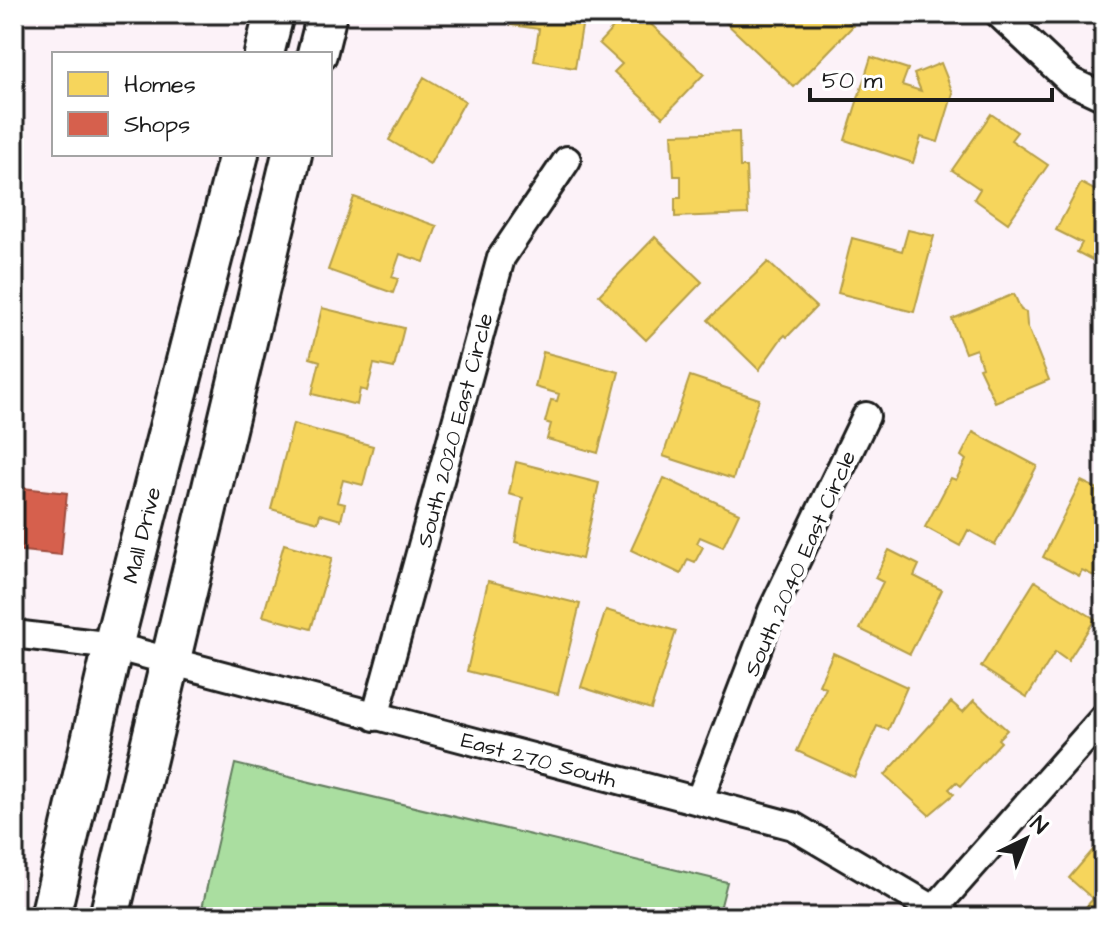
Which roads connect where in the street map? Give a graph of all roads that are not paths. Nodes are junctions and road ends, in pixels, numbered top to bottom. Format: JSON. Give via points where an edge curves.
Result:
{"nodes":[{"id":1,"x":274,"y":14,"type":"edge"},
{"id":2,"x":327,"y":14,"type":"edge"},
{"id":3,"x":999,"y":14,"type":"edge"},
{"id":4,"x":264,"y":52,"type":"edge"},
{"id":5,"x":318,"y":52,"type":"edge"},
{"id":6,"x":1104,"y":97,"type":"edge"},
{"id":7,"x":238,"y":156,"type":"edge"},
{"id":8,"x":292,"y":156,"type":"edge"},
{"id":9,"x":567,"y":160,"type":"dead end"},
{"id":10,"x":866,"y":416,"type":"dead end"},
{"id":11,"x":14,"y":634,"type":"edge"},
{"id":12,"x":113,"y":646,"type":"junction"},
{"id":13,"x":172,"y":661,"type":"junction"},
{"id":14,"x":375,"y":717,"type":"junction"},
{"id":15,"x":1104,"y":717,"type":"edge"},
{"id":16,"x":699,"y":801,"type":"junction"},
{"id":17,"x":938,"y":914,"type":"edge"},
{"id":18,"x":50,"y":917,"type":"edge"},
{"id":19,"x":109,"y":917,"type":"edge"}],
"edges":[{"from":1,"to":4,"type":"main road"},
{"from":2,"to":5,"type":"main road"},
{"from":3,"to":6,"type":"street","via":[[1070,81]]},
{"from":7,"to":12,"type":"main road","name":"Mall Drive"},
{"from":8,"to":13,"type":"main road"},
{"from":9,"to":14,"type":"street","name":"South 2020 East Circle","via":[[501,258]]},
{"from":10,"to":16,"type":"street","name":"South 2040 East Circle","via":[[772,611]]},
{"from":11,"to":12,"type":"street","name":"East 270 South"},
{"from":12,"to":13,"type":"street","name":"East 270 South"},
{"from":12,"to":18,"type":"main road","name":"Mall Drive"},
{"from":13,"to":14,"type":"street","name":"East 270 South"},
{"from":13,"to":19,"type":"main road"},
{"from":14,"to":16,"type":"street","name":"East 270 South"},
{"from":15,"to":17,"type":"street"},
{"from":16,"to":17,"type":"street","name":"East 270 South","via":[[793,826]]}]}
